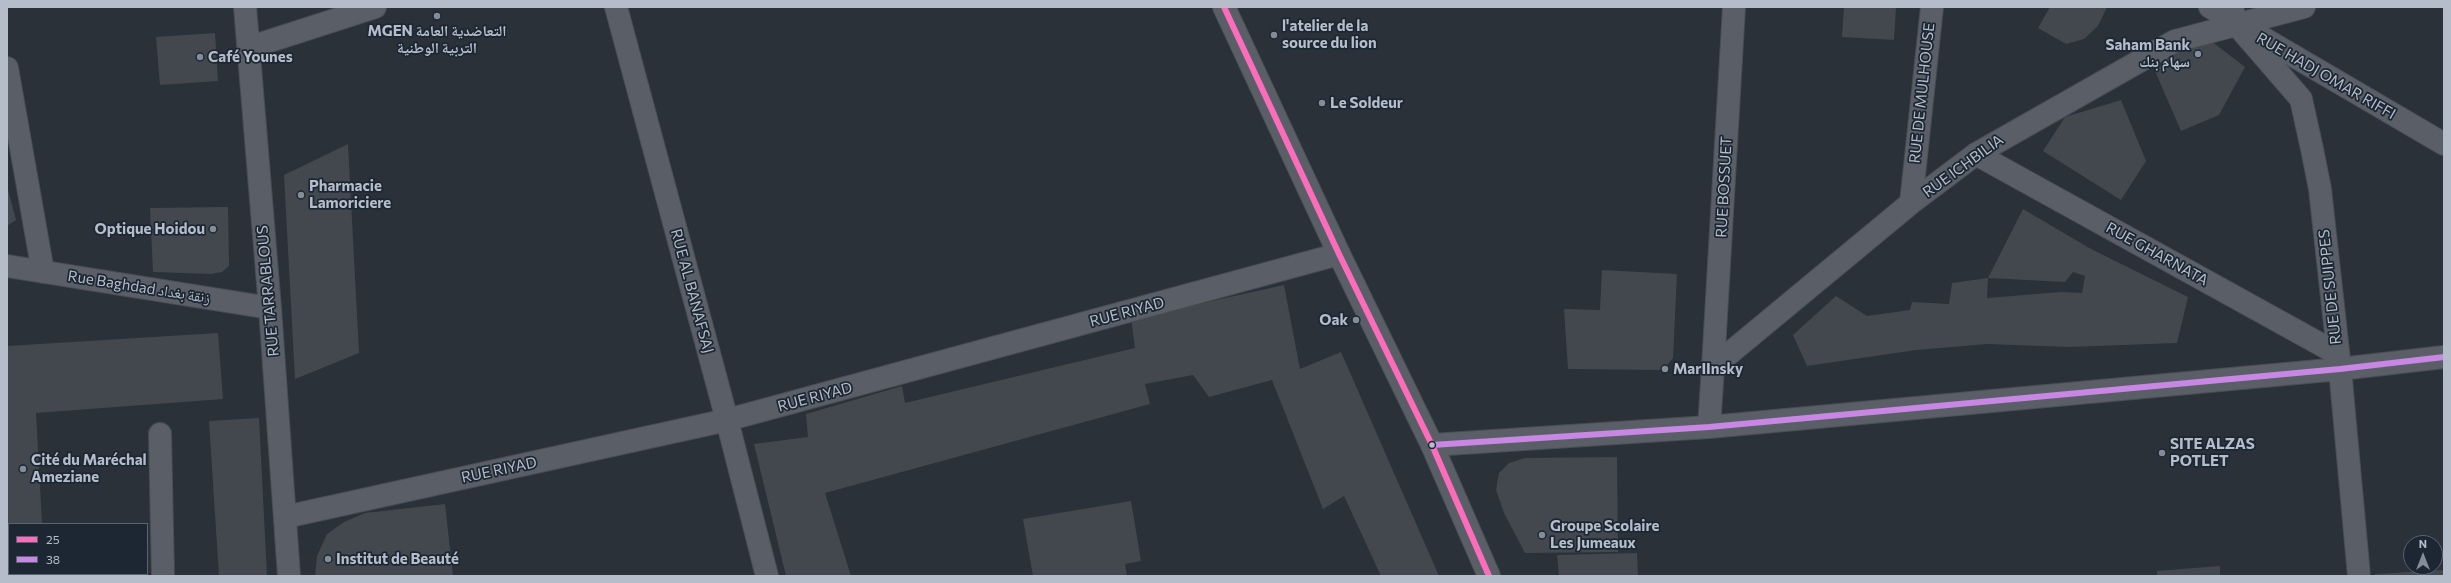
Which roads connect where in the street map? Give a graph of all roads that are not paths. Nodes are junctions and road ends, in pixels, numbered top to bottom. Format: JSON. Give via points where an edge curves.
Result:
{"nodes":[{"id":1,"x":245,"y":7,"type":"edge"},
{"id":2,"x":375,"y":7,"type":"edge"},
{"id":3,"x":616,"y":7,"type":"edge"},
{"id":4,"x":1224,"y":7,"type":"edge"},
{"id":5,"x":1734,"y":7,"type":"edge"},
{"id":6,"x":1932,"y":7,"type":"edge"},
{"id":7,"x":2210,"y":7,"type":"edge"},
{"id":8,"x":2304,"y":7,"type":"edge"},
{"id":9,"x":2234,"y":16,"type":"edge"},
{"id":10,"x":248,"y":48,"type":"junction"},
{"id":11,"x":7,"y":68,"type":"edge"},
{"id":12,"x":2444,"y":144,"type":"edge"},
{"id":13,"x":1976,"y":154,"type":"junction"},
{"id":14,"x":1911,"y":203,"type":"junction"},
{"id":15,"x":1339,"y":254,"type":"junction"},
{"id":16,"x":7,"y":266,"type":"edge"},
{"id":17,"x":43,"y":272,"type":"junction"},
{"id":18,"x":270,"y":308,"type":"junction"},
{"id":19,"x":2444,"y":357,"type":"edge"},
{"id":20,"x":2339,"y":361,"type":"junction"},
{"id":21,"x":1713,"y":367,"type":"junction"},
{"id":22,"x":728,"y":420,"type":"junction"},
{"id":23,"x":1709,"y":427,"type":"junction"},
{"id":24,"x":160,"y":434,"type":"dead end"},
{"id":25,"x":1432,"y":445,"type":"junction"},
{"id":26,"x":285,"y":517,"type":"junction"},
{"id":27,"x":163,"y":576,"type":"edge"},
{"id":28,"x":289,"y":576,"type":"edge"},
{"id":29,"x":767,"y":576,"type":"edge"},
{"id":30,"x":1489,"y":576,"type":"edge"},
{"id":31,"x":2359,"y":576,"type":"edge"}],
"edges":[{"from":1,"to":10,"type":"street","name":"RUE TARRABLOUS"},
{"from":2,"to":10,"type":"street"},
{"from":3,"to":22,"type":"street","name":"RUE AL BANAFSAJ"},
{"from":4,"to":15,"type":"street"},
{"from":5,"to":21,"type":"street","name":"RUE BOSSUET"},
{"from":6,"to":14,"type":"street","name":"RUE DE MULHOUSE"},
{"from":7,"to":9,"type":"street","name":"RUE HADJ OMAR RIFFI"},
{"from":8,"to":9,"type":"street","name":"RUE ICHBILIA"},
{"from":9,"to":12,"type":"street","name":"RUE HADJ OMAR RIFFI"},
{"from":9,"to":13,"type":"street","name":"RUE ICHBILIA","via":[[2155,50]]},
{"from":9,"to":20,"type":"street","name":"RUE DE SUIPPES","via":[[2301,99],[2320,189]]},
{"from":10,"to":18,"type":"street","name":"RUE TARRABLOUS"},
{"from":11,"to":17,"type":"street"},
{"from":13,"to":14,"type":"street","name":"RUE ICHBILIA"},
{"from":13,"to":20,"type":"street","name":"RUE GHARNATA"},
{"from":14,"to":21,"type":"street","name":"RUE ICHBILIA"},
{"from":15,"to":22,"type":"street","name":"RUE RIYAD"},
{"from":15,"to":25,"type":"street"},
{"from":16,"to":17,"type":"street","name":"Rue Baghdad زنقة بغداد"},
{"from":17,"to":18,"type":"street","name":"Rue Baghdad زنقة بغداد"},
{"from":18,"to":26,"type":"street","name":"RUE TARRABLOUS"},
{"from":19,"to":20,"type":"street"},
{"from":20,"to":23,"type":"street"},
{"from":20,"to":31,"type":"street","name":"RUE DE SUIPPES"},
{"from":21,"to":23,"type":"street"},
{"from":22,"to":26,"type":"street","name":"RUE RIYAD"},
{"from":22,"to":29,"type":"street","name":"RUE AL BANAFSAJ"},
{"from":23,"to":25,"type":"street"},
{"from":24,"to":27,"type":"street"},
{"from":25,"to":30,"type":"street"},
{"from":26,"to":28,"type":"street","name":"RUE TARRABLOUS"}]}
